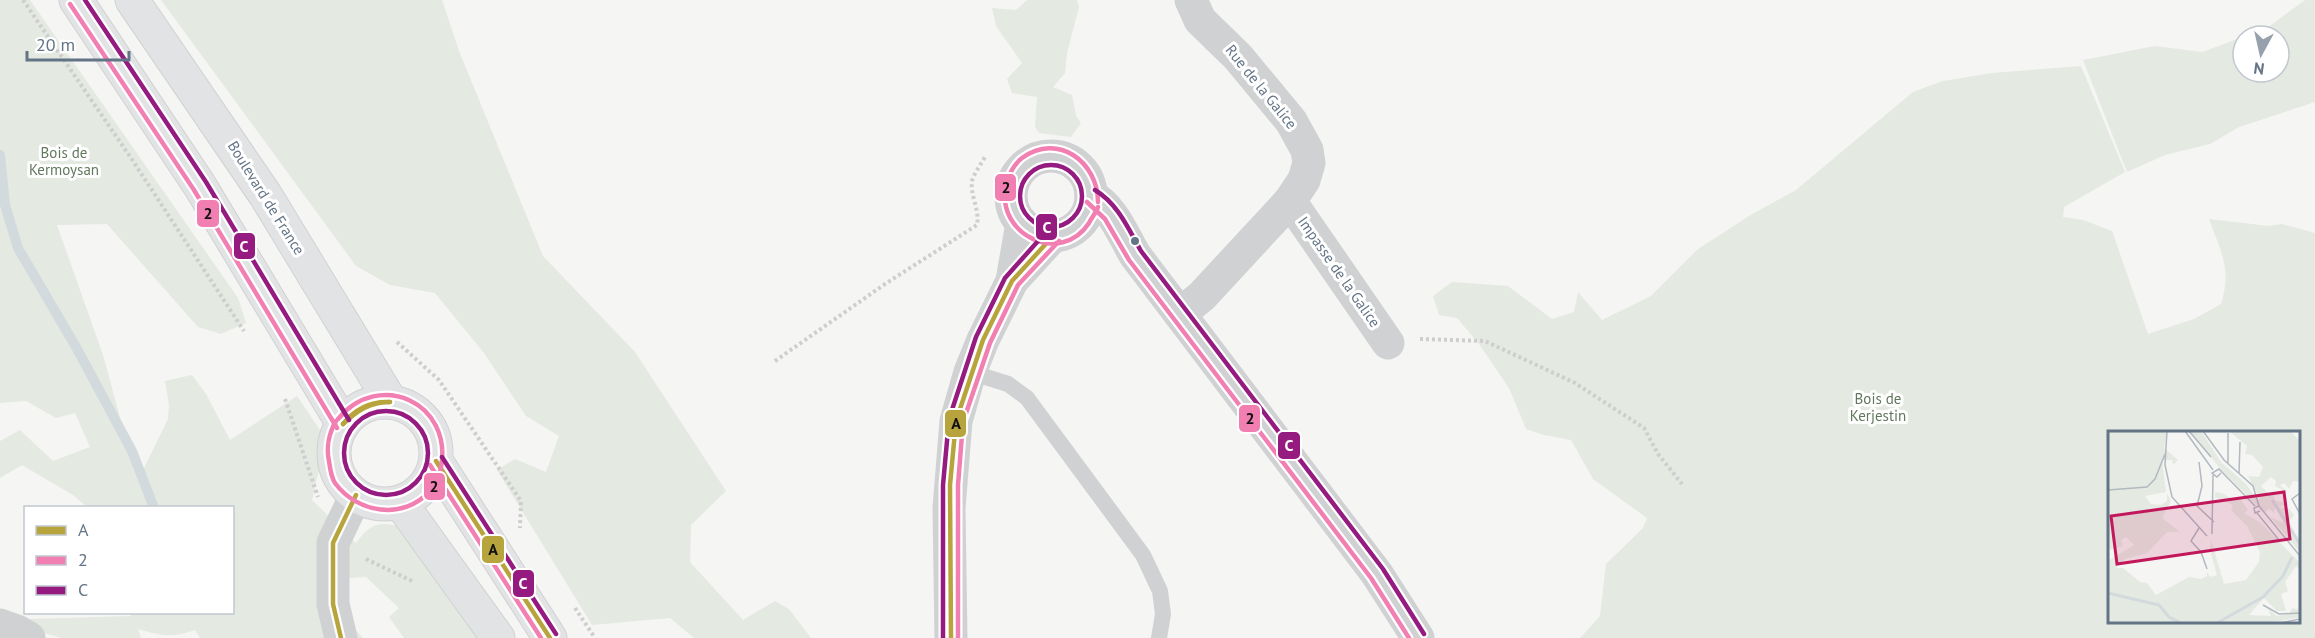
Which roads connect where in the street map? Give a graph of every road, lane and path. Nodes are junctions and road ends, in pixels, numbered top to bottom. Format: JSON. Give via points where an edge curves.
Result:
{"nodes":[{"id":1,"x":23,"y":0,"type":"edge"},
{"id":2,"x":76,"y":0,"type":"edge"},
{"id":3,"x":132,"y":0,"type":"edge"},
{"id":4,"x":1191,"y":0,"type":"edge"},
{"id":5,"x":986,"y":155,"type":"dead end"},
{"id":6,"x":1091,"y":196,"type":"junction"},
{"id":7,"x":1290,"y":201,"type":"junction"},
{"id":8,"x":1022,"y":223,"type":"junction"},
{"id":9,"x":1062,"y":233,"type":"junction"},
{"id":10,"x":1135,"y":255,"type":"junction"},
{"id":11,"x":1012,"y":281,"type":"junction"},
{"id":12,"x":1180,"y":314,"type":"junction"},
{"id":13,"x":246,"y":333,"type":"dead end"},
{"id":14,"x":1388,"y":343,"type":"joint"},
{"id":15,"x":775,"y":361,"type":"dead end"},
{"id":16,"x":970,"y":372,"type":"junction"},
{"id":17,"x":391,"y":402,"type":"junction"},
{"id":18,"x":343,"y":424,"type":"junction"},
{"id":19,"x":436,"y":461,"type":"junction"},
{"id":20,"x":1682,"y":484,"type":"dead end"},
{"id":21,"x":356,"y":495,"type":"junction"},
{"id":22,"x":400,"y":502,"type":"junction"},
{"id":23,"x":0,"y":625,"type":"edge"},
{"id":24,"x":29,"y":638,"type":"edge"},
{"id":25,"x":341,"y":638,"type":"edge"},
{"id":26,"x":498,"y":638,"type":"edge"},
{"id":27,"x":550,"y":638,"type":"edge"},
{"id":28,"x":951,"y":638,"type":"edge"},
{"id":29,"x":1159,"y":638,"type":"edge"},
{"id":30,"x":1418,"y":638,"type":"edge"}],
"edges":[{"from":1,"to":13,"type":"path"},
{"from":2,"to":18,"type":"main road","via":[[200,186]]},
{"from":3,"to":17,"type":"main road","name":"Boulevard de France","via":[[266,196]]},
{"from":4,"to":7,"type":"street","name":"Rue de la Galice","via":[[1200,20],[1259,81],[1301,137],[1309,164]]},
{"from":5,"to":15,"type":"path","via":[[973,178],[977,225]]},
{"from":6,"to":8,"type":"street","via":[[1088,179],[1072,162],[1061,157],[1038,158],[1020,171],[1013,184],[1011,198]]},
{"from":6,"to":9,"type":"street","via":[[1081,222]]},
{"from":6,"to":10,"type":"street","via":[[1110,212]]},
{"from":7,"to":12,"type":"street","name":"Rue de la Galice","via":[[1202,296]]},
{"from":7,"to":14,"type":"street","name":"Impasse de la Galice"},
{"from":8,"to":9,"type":"street","via":[[1031,230]]},
{"from":8,"to":11,"type":"street"},
{"from":9,"to":10,"type":"street"},
{"from":9,"to":11,"type":"street"},
{"from":10,"to":12,"type":"street"},
{"from":11,"to":16,"type":"street"},
{"from":12,"to":30,"type":"street","via":[[1377,574]]},
{"from":14,"to":20,"type":"path","via":[[1395,337],[1485,341],[1575,383],[1644,428],[1658,454]]},
{"from":16,"to":28,"type":"street","via":[[956,421],[951,468]]},
{"from":16,"to":29,"type":"lane","via":[[1008,384],[1027,398],[1143,555],[1160,591],[1163,614]]},
{"from":17,"to":18,"type":"main road","via":[[364,406]]},
{"from":17,"to":19,"type":"main road","via":[[411,409],[426,422],[436,442]]},
{"from":18,"to":21,"type":"main road","via":[[336,437],[334,456],[338,472]]},
{"from":19,"to":22,"type":"main road","via":[[424,487]]},
{"from":19,"to":27,"type":"main road"},
{"from":21,"to":22,"type":"main road","via":[[372,503]]},
{"from":21,"to":25,"type":"street","via":[[333,543],[333,604]]},
{"from":22,"to":26,"type":"main road"},
{"from":23,"to":24,"type":"street"}]}
